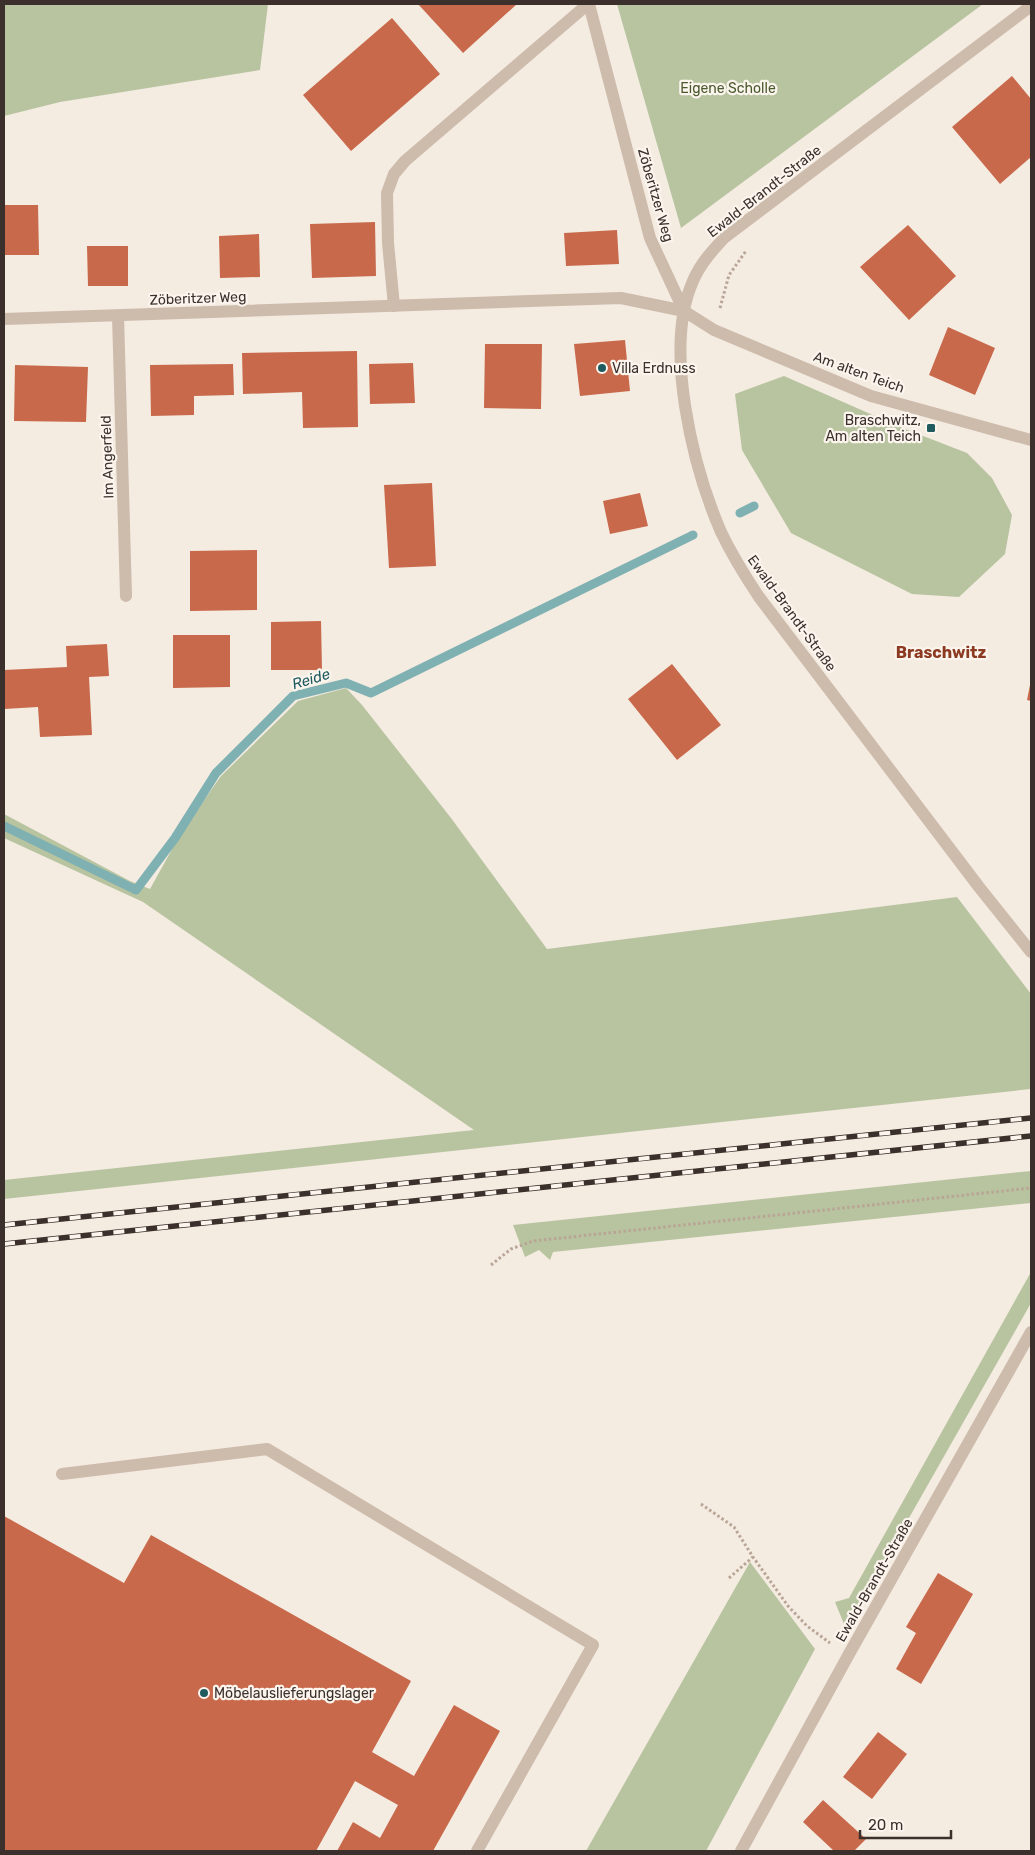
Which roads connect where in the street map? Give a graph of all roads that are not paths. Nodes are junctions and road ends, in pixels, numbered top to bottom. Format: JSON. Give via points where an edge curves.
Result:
{"nodes":[{"id":1,"x":588,"y":4,"type":"edge"},
{"id":2,"x":1031,"y":6,"type":"edge"},
{"id":3,"x":394,"y":306,"type":"junction"},
{"id":4,"x":684,"y":311,"type":"junction"},
{"id":5,"x":118,"y":316,"type":"junction"},
{"id":6,"x":4,"y":319,"type":"edge"},
{"id":7,"x":1031,"y":440,"type":"edge"},
{"id":8,"x":126,"y":596,"type":"dead end"},
{"id":9,"x":1031,"y":952,"type":"edge"},
{"id":10,"x":1031,"y":1332,"type":"edge"},
{"id":11,"x":62,"y":1474,"type":"dead end"},
{"id":12,"x":743,"y":1847,"type":"edge"},
{"id":13,"x":477,"y":1851,"type":"edge"}],
"edges":[{"from":1,"to":3,"type":"street","name":"Zöberitzer Weg","via":[[405,161],[394,174],[387,193]]},
{"from":1,"to":4,"type":"street","name":"Zöberitzer Weg","via":[[650,238]]},
{"from":2,"to":4,"type":"street","name":"Ewald-Brandt-Straße","via":[[724,238],[692,281]]},
{"from":3,"to":4,"type":"street","name":"Zöberitzer Weg","via":[[620,298]]},
{"from":3,"to":5,"type":"street","name":"Zöberitzer Weg"},
{"from":4,"to":7,"type":"street","name":"Am alten Teich","via":[[714,330],[872,396]]},
{"from":4,"to":9,"type":"street","name":"Ewald-Brandt-Straße","via":[[679,362],[695,455],[708,499],[739,567],[961,864]]},
{"from":5,"to":6,"type":"street","name":"Zöberitzer Weg"},
{"from":5,"to":8,"type":"street","name":"Im Angerfeld"},
{"from":10,"to":12,"type":"street","name":"Ewald-Brandt-Straße"},
{"from":11,"to":13,"type":"street","via":[[267,1449],[593,1646]]}]}
